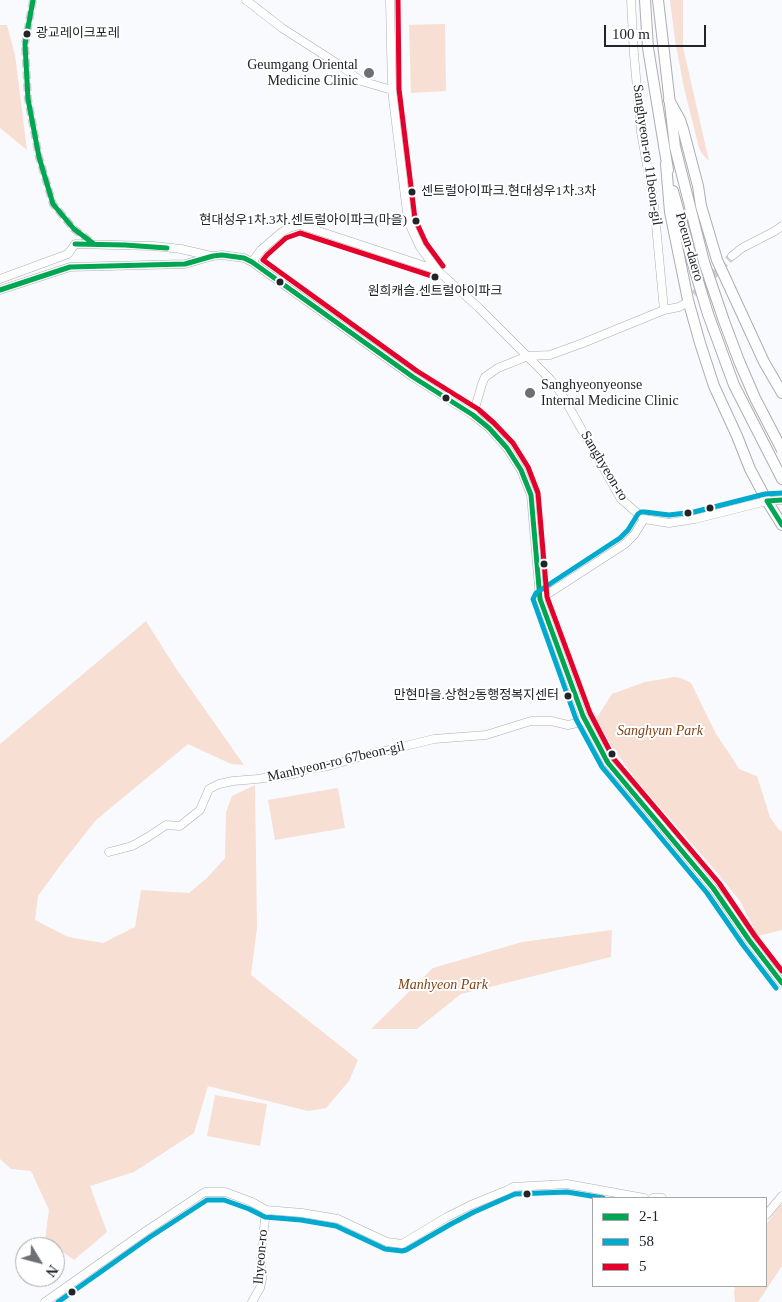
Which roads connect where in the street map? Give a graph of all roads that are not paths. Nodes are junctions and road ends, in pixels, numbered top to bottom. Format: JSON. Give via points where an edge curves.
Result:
{"nodes":[{"id":1,"x":246,"y":0,"type":"edge"},
{"id":2,"x":390,"y":0,"type":"edge"},
{"id":3,"x":631,"y":0,"type":"edge"},
{"id":4,"x":645,"y":0,"type":"edge"},
{"id":5,"x":658,"y":0,"type":"edge"},
{"id":6,"x":392,"y":90,"type":"junction"},
{"id":7,"x":668,"y":100,"type":"junction"},
{"id":8,"x":666,"y":164,"type":"junction"},
{"id":9,"x":782,"y":226,"type":"edge"},
{"id":10,"x":213,"y":256,"type":"junction"},
{"id":11,"x":732,"y":256,"type":"tunnel mouth"},
{"id":12,"x":252,"y":262,"type":"junction"},
{"id":13,"x":437,"y":270,"type":"junction"},
{"id":14,"x":0,"y":279,"type":"edge"},
{"id":15,"x":0,"y":290,"type":"edge"},
{"id":16,"x":686,"y":293,"type":"junction"},
{"id":17,"x":664,"y":310,"type":"junction"},
{"id":18,"x":528,"y":356,"type":"junction"},
{"id":19,"x":782,"y":393,"type":"edge"},
{"id":20,"x":474,"y":415,"type":"junction"},
{"id":21,"x":782,"y":450,"type":"edge"},
{"id":22,"x":782,"y":479,"type":"edge"},
{"id":23,"x":782,"y":500,"type":"edge"},
{"id":24,"x":767,"y":501,"type":"junction"},
{"id":25,"x":644,"y":520,"type":"junction"},
{"id":26,"x":782,"y":525,"type":"edge"},
{"id":27,"x":540,"y":599,"type":"junction"},
{"id":28,"x":586,"y":721,"type":"junction"},
{"id":29,"x":109,"y":852,"type":"dead end"},
{"id":30,"x":782,"y":983,"type":"edge"},
{"id":31,"x":638,"y":1197,"type":"edge"},
{"id":32,"x":781,"y":1199,"type":"edge"},
{"id":33,"x":266,"y":1210,"type":"junction"},
{"id":34,"x":767,"y":1214,"type":"edge"},
{"id":35,"x":45,"y":1302,"type":"edge"},
{"id":36,"x":252,"y":1302,"type":"edge"}],
"edges":[{"from":1,"to":6,"type":"street","via":[[361,81]]},
{"from":2,"to":6,"type":"street","name":"Sanghyeon-ro"},
{"from":3,"to":17,"type":"street","name":"Sanghyeon-ro 11beon-gil","via":[[641,132],[654,204]]},
{"from":4,"to":8,"type":"main road","name":"Poeun-daero","via":[[648,48]]},
{"from":5,"to":7,"type":"main road","name":"Poeun-daero"},
{"from":6,"to":13,"type":"street","name":"Sanghyeon-ro","via":[[408,222],[420,247]]},
{"from":7,"to":19,"type":"main road","via":[[683,128],[701,206],[719,263],[764,362]]},
{"from":7,"to":21,"type":"main road","name":"Poeun-daero","bridge":true,"via":[[675,146],[704,262],[739,361]]},
{"from":8,"to":16,"type":"main road","via":[[670,212]]},
{"from":8,"to":22,"type":"main road","name":"Poeun-daero","bridge":true,"via":[[708,314],[734,385]]},
{"from":9,"to":11,"type":"street"},
{"from":10,"to":12,"type":"street","via":[[235,256]]},
{"from":10,"to":14,"type":"street","via":[[154,246],[75,244],[68,254]]},
{"from":10,"to":15,"type":"street","via":[[185,264],[70,267]]},
{"from":12,"to":13,"type":"street","via":[[282,232],[300,225]]},
{"from":12,"to":20,"type":"street","via":[[413,377]]},
{"from":13,"to":18,"type":"street","name":"Sanghyeon-ro"},
{"from":16,"to":17,"type":"street","via":[[679,307]]},
{"from":16,"to":24,"type":"main road","via":[[714,386]]},
{"from":17,"to":18,"type":"street","via":[[550,355]]},
{"from":18,"to":20,"type":"street","via":[[485,377]]},
{"from":18,"to":25,"type":"street","name":"Sanghyeon-ro","via":[[561,393],[621,499]]},
{"from":20,"to":27,"type":"street","via":[[507,448],[531,495]]},
{"from":23,"to":24,"type":"street"},
{"from":24,"to":25,"type":"street","via":[[695,519],[669,523]]},
{"from":24,"to":26,"type":"main road"},
{"from":25,"to":27,"type":"street","via":[[626,544]]},
{"from":27,"to":28,"type":"street"},
{"from":28,"to":29,"type":"street","name":"Manhyeon-ro 67beon-gil","via":[[568,725],[531,721],[486,735],[434,739],[294,774],[218,784],[209,790],[200,810],[180,826],[166,825],[132,846]]},
{"from":28,"to":30,"type":"street","via":[[608,763],[728,906],[748,940]]},
{"from":31,"to":33,"type":"street","name":"Ihyeon-ro","via":[[567,1184],[512,1187],[447,1217],[402,1244],[387,1242],[338,1219]]},
{"from":32,"to":34,"type":"street"},
{"from":33,"to":35,"type":"street","name":"Ihyeon-ro","via":[[225,1192],[205,1192]]},
{"from":33,"to":36,"type":"street","name":"Ihyeon-ro","via":[[262,1279]]}]}
